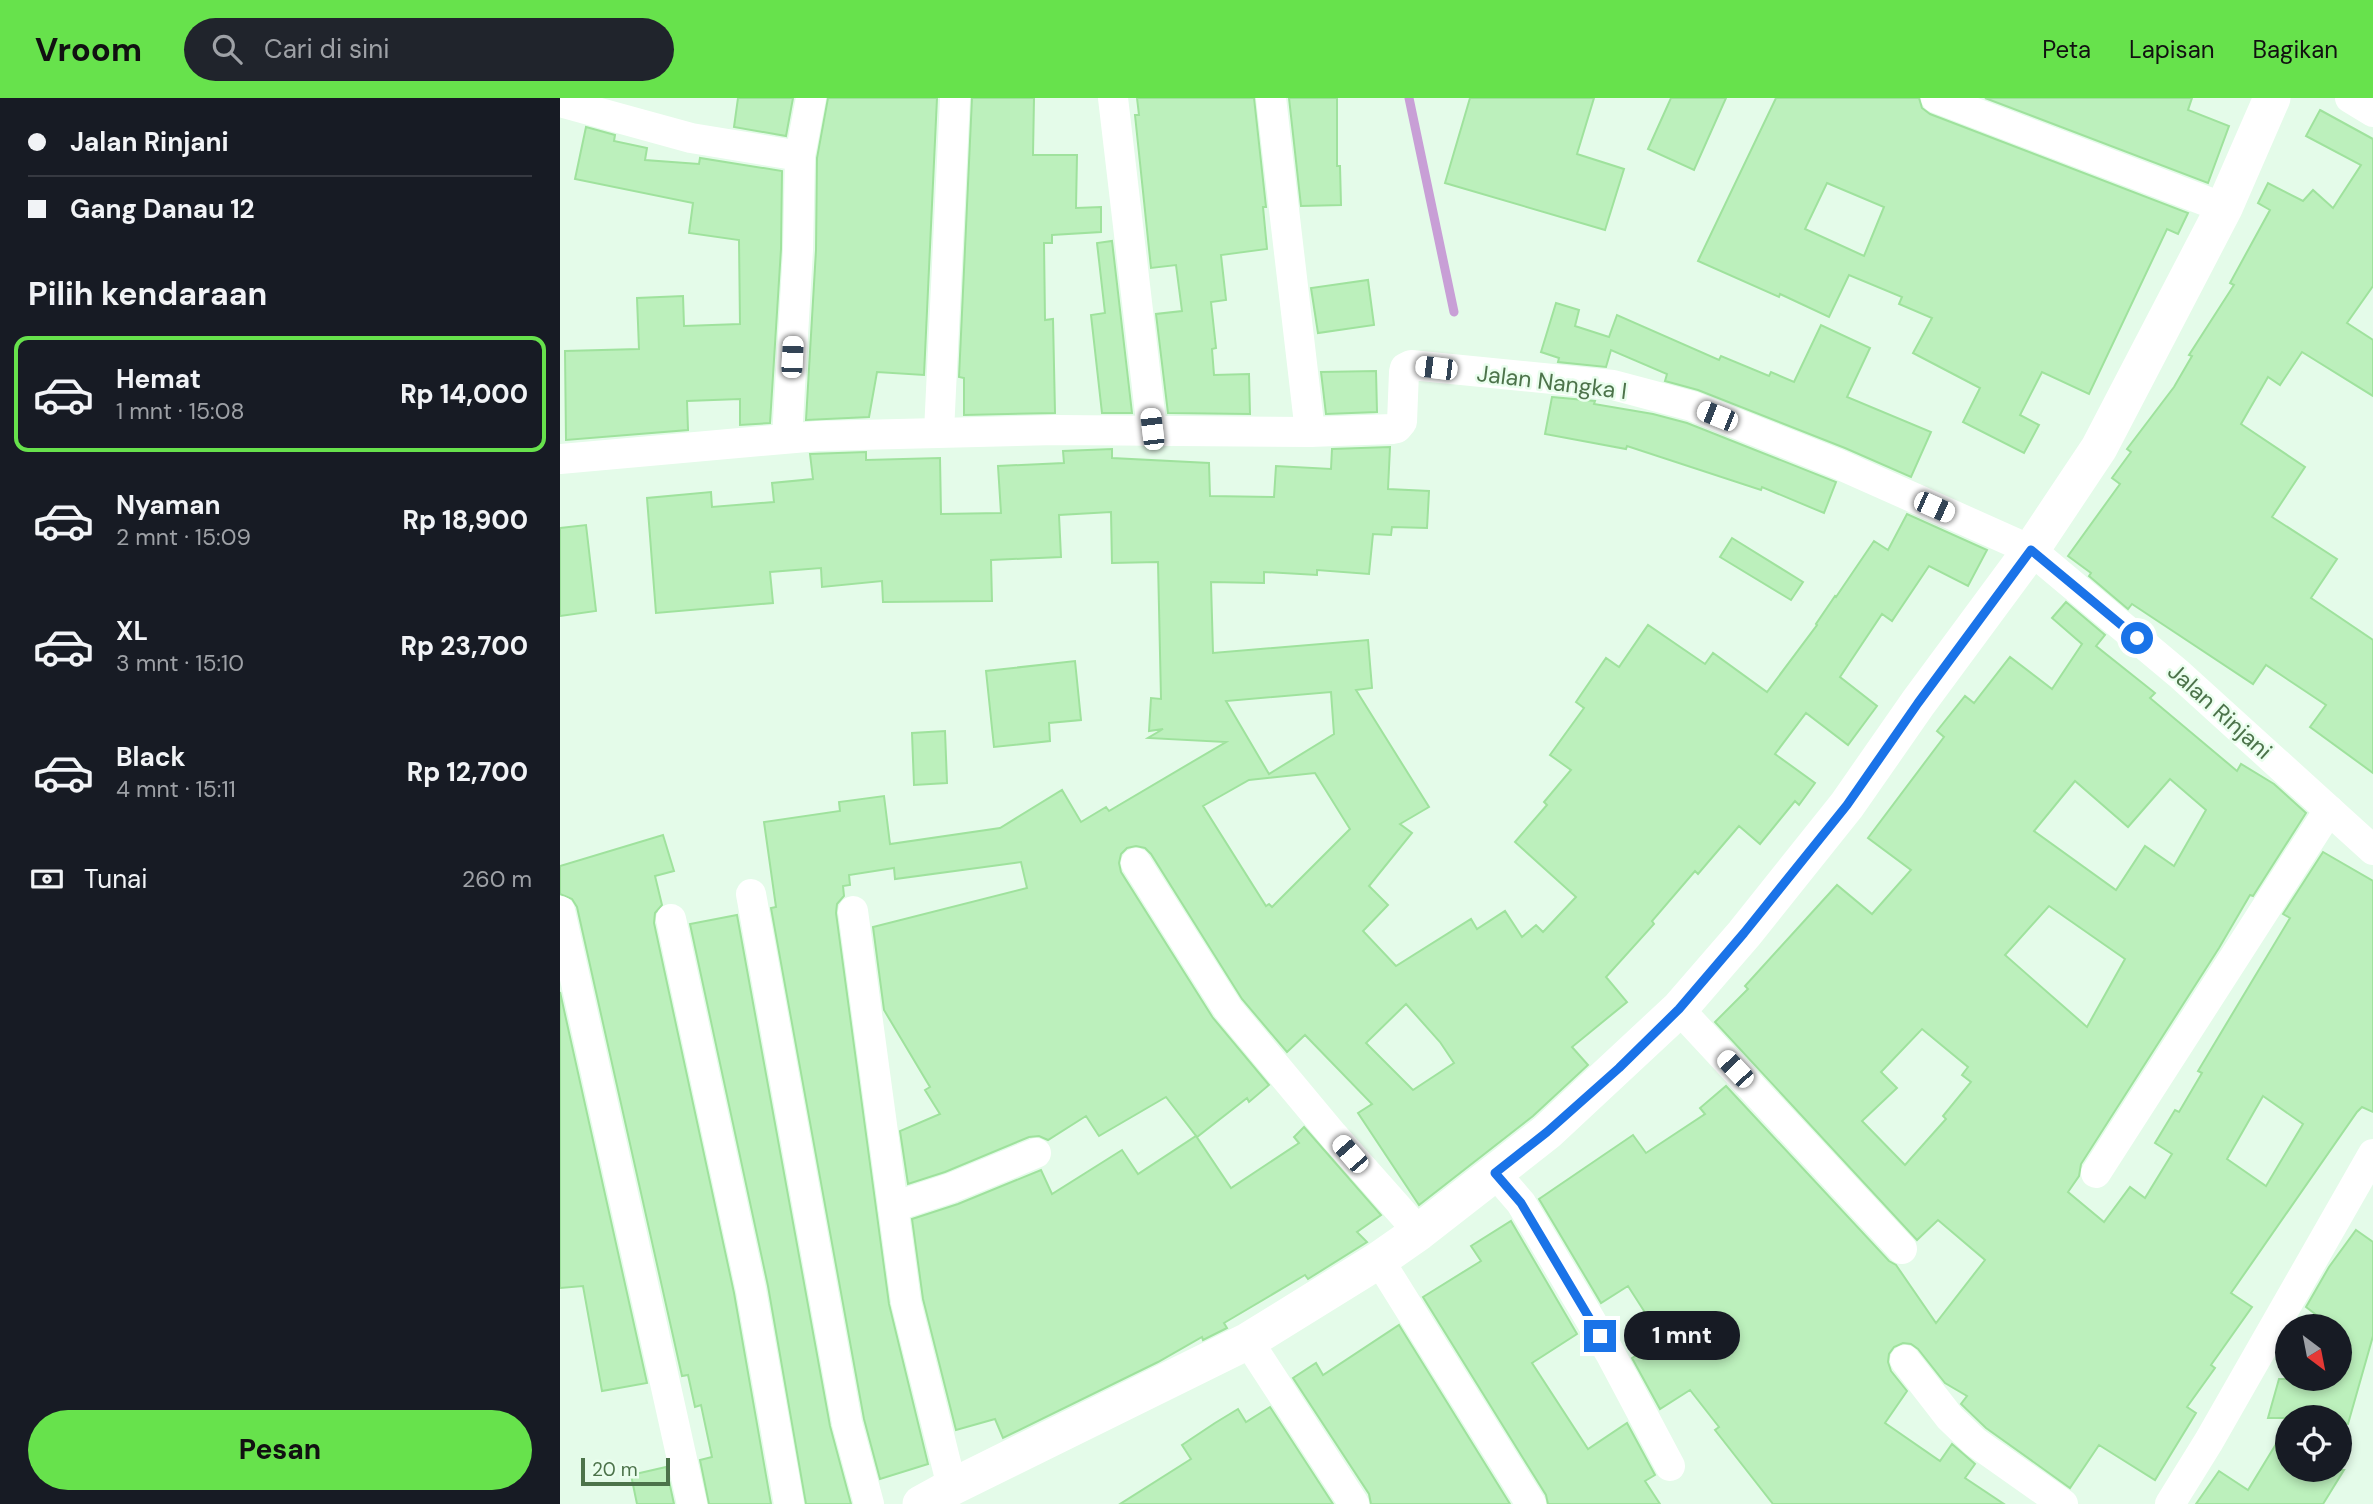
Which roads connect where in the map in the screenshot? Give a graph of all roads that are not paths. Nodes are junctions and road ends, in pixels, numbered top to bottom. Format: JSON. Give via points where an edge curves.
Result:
{"nodes":[{"id":1,"x":811,"y":98,"type":"edge"},
{"id":2,"x":955,"y":98,"type":"edge"},
{"id":3,"x":1113,"y":98,"type":"edge"},
{"id":4,"x":1271,"y":98,"type":"edge"},
{"id":5,"x":1936,"y":98,"type":"edge"},
{"id":6,"x":2272,"y":98,"type":"edge"},
{"id":7,"x":2350,"y":98,"type":"edge"},
{"id":8,"x":560,"y":102,"type":"edge"},
{"id":9,"x":2373,"y":112,"type":"edge"},
{"id":10,"x":800,"y":156,"type":"junction"},
{"id":11,"x":2224,"y":208,"type":"junction"},
{"id":12,"x":1152,"y":429,"type":"junction"},
{"id":13,"x":939,"y":432,"type":"junction"},
{"id":14,"x":1310,"y":432,"type":"junction"},
{"id":15,"x":787,"y":438,"type":"junction"},
{"id":16,"x":560,"y":459,"type":"edge"},
{"id":17,"x":2031,"y":550,"type":"junction"},
{"id":18,"x":2329,"y":810,"type":"junction"},
{"id":19,"x":2373,"y":850,"type":"edge"},
{"id":20,"x":1136,"y":863,"type":"dead end"},
{"id":21,"x":751,"y":894,"type":"dead end"},
{"id":22,"x":560,"y":911,"type":"edge"},
{"id":23,"x":853,"y":911,"type":"dead end"},
{"id":24,"x":671,"y":919,"type":"dead end"},
{"id":25,"x":1679,"y":1009,"type":"junction"},
{"id":26,"x":1036,"y":1153,"type":"dead end"},
{"id":27,"x":2373,"y":1154,"type":"edge"},
{"id":28,"x":1495,"y":1173,"type":"junction"},
{"id":29,"x":2096,"y":1173,"type":"dead end"},
{"id":30,"x":894,"y":1207,"type":"junction"},
{"id":31,"x":1419,"y":1232,"type":"junction"},
{"id":32,"x":1902,"y":1249,"type":"dead end"},
{"id":33,"x":1379,"y":1260,"type":"junction"},
{"id":34,"x":1248,"y":1341,"type":"junction"},
{"id":35,"x":1905,"y":1360,"type":"dead end"},
{"id":36,"x":1671,"y":1466,"type":"dead end"},
{"id":37,"x":952,"y":1486,"type":"junction"},
{"id":38,"x":692,"y":1504,"type":"edge"},
{"id":39,"x":789,"y":1504,"type":"edge"},
{"id":40,"x":869,"y":1504,"type":"edge"},
{"id":41,"x":921,"y":1504,"type":"edge"},
{"id":42,"x":1354,"y":1504,"type":"edge"},
{"id":43,"x":1531,"y":1504,"type":"edge"},
{"id":44,"x":2063,"y":1504,"type":"edge"},
{"id":45,"x":2170,"y":1504,"type":"edge"}],
"edges":[{"from":1,"to":10,"type":"street"},
{"from":2,"to":13,"type":"street"},
{"from":3,"to":12,"type":"street"},
{"from":4,"to":14,"type":"street"},
{"from":5,"to":11,"type":"street"},
{"from":6,"to":11,"type":"street"},
{"from":7,"to":9,"type":"street"},
{"from":8,"to":10,"type":"street","via":[[691,138]]},
{"from":10,"to":15,"type":"street"},
{"from":11,"to":17,"type":"street","via":[[2099,448]]},
{"from":12,"to":13,"type":"street"},
{"from":12,"to":14,"type":"street"},
{"from":13,"to":15,"type":"street"},
{"from":14,"to":17,"type":"street","name":"Jalan Nangka I","via":[[1397,428],[1402,422],[1405,368],[1411,365],[1613,386],[1692,406],[1838,464]]},
{"from":15,"to":16,"type":"street"},
{"from":17,"to":18,"type":"street","name":"Jalan Rinjani","via":[[2179,674]]},
{"from":17,"to":25,"type":"street","via":[[1847,805]]},
{"from":18,"to":19,"type":"street","name":"Jalan Rinjani"},
{"from":18,"to":29,"type":"street"},
{"from":20,"to":31,"type":"street","via":[[1228,1009]]},
{"from":21,"to":40,"type":"street","via":[[847,1423]]},
{"from":22,"to":38,"type":"street"},
{"from":23,"to":30,"type":"street"},
{"from":24,"to":39,"type":"street","via":[[748,1277]]},
{"from":25,"to":28,"type":"street","via":[[1547,1132]]},
{"from":25,"to":32,"type":"street"},
{"from":26,"to":30,"type":"street"},
{"from":27,"to":45,"type":"street"},
{"from":28,"to":31,"type":"street"},
{"from":28,"to":36,"type":"street","via":[[1521,1203]]},
{"from":30,"to":37,"type":"street","via":[[906,1302]]},
{"from":31,"to":33,"type":"street"},
{"from":33,"to":34,"type":"street"},
{"from":33,"to":43,"type":"street"},
{"from":34,"to":37,"type":"street"},
{"from":34,"to":42,"type":"street"},
{"from":35,"to":44,"type":"street","via":[[1975,1442]]},
{"from":37,"to":41,"type":"street"}]}
